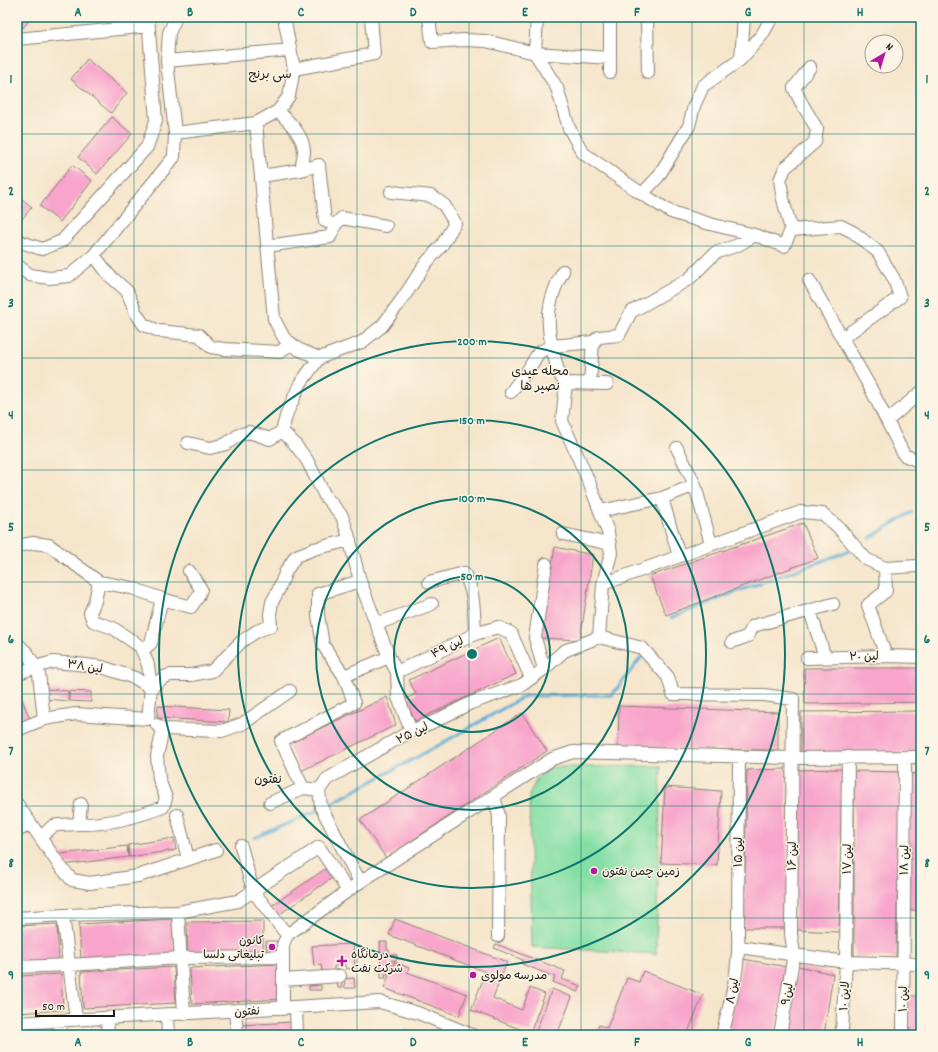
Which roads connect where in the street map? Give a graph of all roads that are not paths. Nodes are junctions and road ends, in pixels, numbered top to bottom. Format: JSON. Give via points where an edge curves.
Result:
{"nodes":[{"id":1,"x":176,"y":17,"type":"edge"},
{"id":2,"x":284,"y":17,"type":"edge"},
{"id":3,"x":371,"y":17,"type":"edge"},
{"id":4,"x":429,"y":17,"type":"edge"},
{"id":5,"x":537,"y":17,"type":"edge"},
{"id":6,"x":610,"y":17,"type":"edge"},
{"id":7,"x":647,"y":17,"type":"edge"},
{"id":8,"x":744,"y":17,"type":"edge"},
{"id":9,"x":772,"y":17,"type":"edge"},
{"id":10,"x":149,"y":21,"type":"edge"},
{"id":11,"x":17,"y":40,"type":"edge"},
{"id":12,"x":290,"y":50,"type":"junction"},
{"id":13,"x":535,"y":53,"type":"junction"},
{"id":14,"x":610,"y":58,"type":"junction"},
{"id":15,"x":741,"y":59,"type":"junction"},
{"id":16,"x":167,"y":61,"type":"junction"},
{"id":17,"x":810,"y":67,"type":"dead end"},
{"id":18,"x":294,"y":70,"type":"junction"},
{"id":19,"x":610,"y":72,"type":"dead end"},
{"id":20,"x":648,"y":73,"type":"dead end"},
{"id":21,"x":278,"y":111,"type":"junction"},
{"id":22,"x":256,"y":123,"type":"junction"},
{"id":23,"x":175,"y":133,"type":"junction"},
{"id":24,"x":301,"y":170,"type":"junction"},
{"id":25,"x":261,"y":176,"type":"junction"},
{"id":26,"x":391,"y":192,"type":"dead end"},
{"id":27,"x":642,"y":194,"type":"junction"},
{"id":28,"x":335,"y":225,"type":"junction"},
{"id":29,"x":386,"y":226,"type":"dead end"},
{"id":30,"x":791,"y":230,"type":"junction"},
{"id":31,"x":755,"y":235,"type":"junction"},
{"id":32,"x":17,"y":239,"type":"edge"},
{"id":33,"x":267,"y":246,"type":"junction"},
{"id":34,"x":94,"y":255,"type":"junction"},
{"id":35,"x":17,"y":265,"type":"edge"},
{"id":36,"x":563,"y":271,"type":"dead end"},
{"id":37,"x":809,"y":280,"type":"dead end"},
{"id":38,"x":842,"y":338,"type":"junction"},
{"id":39,"x":593,"y":342,"type":"junction"},
{"id":40,"x":291,"y":343,"type":"junction"},
{"id":41,"x":552,"y":346,"type":"junction"},
{"id":42,"x":320,"y":358,"type":"junction"},
{"id":43,"x":566,"y":382,"type":"junction"},
{"id":44,"x":590,"y":384,"type":"junction"},
{"id":45,"x":607,"y":384,"type":"dead end"},
{"id":46,"x":511,"y":392,"type":"dead end"},
{"id":47,"x":921,"y":392,"type":"edge"},
{"id":48,"x":887,"y":421,"type":"junction"},
{"id":49,"x":282,"y":431,"type":"junction"},
{"id":50,"x":188,"y":443,"type":"dead end"},
{"id":51,"x":677,"y":448,"type":"dead end"},
{"id":52,"x":921,"y":462,"type":"edge"},
{"id":53,"x":695,"y":484,"type":"junction"},
{"id":54,"x":662,"y":498,"type":"junction"},
{"id":55,"x":600,"y":511,"type":"junction"},
{"id":56,"x":563,"y":534,"type":"dead end"},
{"id":57,"x":350,"y":540,"type":"junction"},
{"id":58,"x":610,"y":544,"type":"junction"},
{"id":59,"x":711,"y":544,"type":"junction"},
{"id":60,"x":17,"y":546,"type":"edge"},
{"id":61,"x":679,"y":556,"type":"junction"},
{"id":62,"x":546,"y":564,"type":"dead end"},
{"id":63,"x":921,"y":565,"type":"edge"},
{"id":64,"x":885,"y":568,"type":"junction"},
{"id":65,"x":189,"y":571,"type":"dead end"},
{"id":66,"x":360,"y":581,"type":"junction"},
{"id":67,"x":99,"y":582,"type":"junction"},
{"id":68,"x":429,"y":582,"type":"dead end"},
{"id":69,"x":603,"y":584,"type":"junction"},
{"id":70,"x":162,"y":599,"type":"junction"},
{"id":71,"x":432,"y":604,"type":"dead end"},
{"id":72,"x":834,"y":604,"type":"dead end"},
{"id":73,"x":810,"y":610,"type":"junction"},
{"id":74,"x":376,"y":624,"type":"junction"},
{"id":75,"x":475,"y":634,"type":"junction"},
{"id":76,"x":599,"y":637,"type":"junction"},
{"id":77,"x":17,"y":642,"type":"edge"},
{"id":78,"x":732,"y":642,"type":"dead end"},
{"id":79,"x":142,"y":651,"type":"junction"},
{"id":80,"x":886,"y":656,"type":"junction"},
{"id":81,"x":389,"y":657,"type":"junction"},
{"id":82,"x":825,"y":657,"type":"junction"},
{"id":83,"x":921,"y":657,"type":"edge"},
{"id":84,"x":807,"y":658,"type":"dead end"},
{"id":85,"x":35,"y":667,"type":"junction"},
{"id":86,"x":544,"y":669,"type":"junction"},
{"id":87,"x":396,"y":672,"type":"junction"},
{"id":88,"x":17,"y":674,"type":"edge"},
{"id":89,"x":344,"y":676,"type":"junction"},
{"id":90,"x":531,"y":678,"type":"junction"},
{"id":91,"x":151,"y":688,"type":"junction"},
{"id":92,"x":290,"y":691,"type":"dead end"},
{"id":93,"x":44,"y":719,"type":"junction"},
{"id":94,"x":148,"y":719,"type":"junction"},
{"id":95,"x":163,"y":729,"type":"junction"},
{"id":96,"x":17,"y":730,"type":"edge"},
{"id":97,"x":411,"y":731,"type":"junction"},
{"id":98,"x":739,"y":757,"type":"junction"},
{"id":99,"x":848,"y":757,"type":"junction"},
{"id":100,"x":792,"y":758,"type":"junction"},
{"id":101,"x":905,"y":758,"type":"junction"},
{"id":102,"x":921,"y":758,"type":"edge"},
{"id":103,"x":303,"y":788,"type":"junction"},
{"id":104,"x":319,"y":790,"type":"junction"},
{"id":105,"x":494,"y":796,"type":"junction"},
{"id":106,"x":270,"y":803,"type":"dead end"},
{"id":107,"x":17,"y":804,"type":"edge"},
{"id":108,"x":80,"y":804,"type":"dead end"},
{"id":109,"x":177,"y":814,"type":"dead end"},
{"id":110,"x":31,"y":824,"type":"junction"},
{"id":111,"x":79,"y":824,"type":"junction"},
{"id":112,"x":17,"y":831,"type":"edge"},
{"id":113,"x":41,"y":837,"type":"junction"},
{"id":114,"x":241,"y":846,"type":"dead end"},
{"id":115,"x":216,"y":850,"type":"dead end"},
{"id":116,"x":188,"y":859,"type":"junction"},
{"id":117,"x":360,"y":882,"type":"junction"},
{"id":118,"x":253,"y":891,"type":"junction"},
{"id":119,"x":348,"y":891,"type":"junction"},
{"id":120,"x":178,"y":912,"type":"junction"},
{"id":121,"x":63,"y":915,"type":"junction"},
{"id":122,"x":17,"y":918,"type":"edge"},
{"id":123,"x":287,"y":935,"type":"junction"},
{"id":124,"x":498,"y":936,"type":"dead end"},
{"id":125,"x":738,"y":947,"type":"junction"},
{"id":126,"x":794,"y":954,"type":"junction"},
{"id":127,"x":283,"y":957,"type":"junction"},
{"id":128,"x":181,"y":958,"type":"junction"},
{"id":129,"x":846,"y":962,"type":"junction"},
{"id":130,"x":903,"y":964,"type":"junction"},
{"id":131,"x":921,"y":964,"type":"edge"},
{"id":132,"x":69,"y":965,"type":"junction"},
{"id":133,"x":17,"y":967,"type":"edge"},
{"id":134,"x":340,"y":976,"type":"dead end"},
{"id":135,"x":283,"y":980,"type":"junction"},
{"id":136,"x":296,"y":1008,"type":"junction"},
{"id":137,"x":283,"y":1009,"type":"junction"},
{"id":138,"x":235,"y":1011,"type":"junction"},
{"id":139,"x":184,"y":1014,"type":"junction"},
{"id":140,"x":167,"y":1015,"type":"junction"},
{"id":141,"x":107,"y":1018,"type":"junction"},
{"id":142,"x":76,"y":1020,"type":"junction"},
{"id":143,"x":60,"y":1021,"type":"junction"},
{"id":144,"x":17,"y":1023,"type":"edge"},
{"id":145,"x":842,"y":1034,"type":"edge"},
{"id":146,"x":18,"y":1035,"type":"edge"},
{"id":147,"x":61,"y":1035,"type":"edge"},
{"id":148,"x":108,"y":1035,"type":"edge"},
{"id":149,"x":168,"y":1035,"type":"edge"},
{"id":150,"x":237,"y":1035,"type":"edge"},
{"id":151,"x":297,"y":1035,"type":"edge"},
{"id":152,"x":472,"y":1035,"type":"edge"},
{"id":153,"x":722,"y":1035,"type":"edge"},
{"id":154,"x":780,"y":1035,"type":"edge"},
{"id":155,"x":903,"y":1035,"type":"edge"}],
"edges":[{"from":1,"to":16,"type":"street","via":[[170,33]]},
{"from":2,"to":12,"type":"street"},
{"from":3,"to":18,"type":"street","via":[[374,54]]},
{"from":4,"to":13,"type":"street","via":[[432,42],[486,40]]},
{"from":5,"to":13,"type":"street"},
{"from":6,"to":14,"type":"street"},
{"from":7,"to":20,"type":"street"},
{"from":8,"to":15,"type":"street"},
{"from":9,"to":15,"type":"street","via":[[762,35]]},
{"from":10,"to":11,"type":"street"},
{"from":10,"to":32,"type":"street","via":[[156,120],[147,147],[62,241],[42,249]]},
{"from":12,"to":16,"type":"street"},
{"from":12,"to":18,"type":"street"},
{"from":13,"to":14,"type":"street"},
{"from":13,"to":27,"type":"street","via":[[557,88],[569,128],[583,153]]},
{"from":14,"to":19,"type":"street"},
{"from":15,"to":27,"type":"street","via":[[703,86],[689,126],[658,176]]},
{"from":16,"to":23,"type":"street"},
{"from":17,"to":30,"type":"street","via":[[794,88],[817,129],[815,142],[785,168],[780,180]]},
{"from":18,"to":21,"type":"street","via":[[289,96]]},
{"from":21,"to":22,"type":"street"},
{"from":21,"to":24,"type":"street","via":[[301,137],[304,150]]},
{"from":22,"to":23,"type":"street"},
{"from":22,"to":25,"type":"street"},
{"from":23,"to":34,"type":"street","via":[[174,157]]},
{"from":24,"to":25,"type":"street"},
{"from":24,"to":28,"type":"street","via":[[319,165],[325,221]]},
{"from":25,"to":33,"type":"street"},
{"from":26,"to":42,"type":"street","via":[[431,196],[444,205],[455,223],[442,246],[426,263],[382,326],[362,342]]},
{"from":27,"to":31,"type":"street","via":[[671,212]]},
{"from":28,"to":29,"type":"street","via":[[342,218]]},
{"from":28,"to":33,"type":"street","via":[[330,237]]},
{"from":30,"to":31,"type":"street","via":[[784,246]]},
{"from":30,"to":38,"type":"street","via":[[841,226],[878,252],[894,279],[900,297]]},
{"from":31,"to":39,"type":"street","via":[[738,245],[715,253],[689,279],[631,312],[619,335],[599,337]]},
{"from":33,"to":40,"type":"street","via":[[274,319],[284,338]]},
{"from":34,"to":35,"type":"street","via":[[69,276],[49,278],[30,275]]},
{"from":34,"to":40,"type":"street","via":[[109,275],[127,291],[144,325],[160,331],[199,335],[211,347],[224,349],[280,352]]},
{"from":36,"to":41,"type":"street","via":[[554,289],[549,310]]},
{"from":37,"to":38,"type":"street"},
{"from":38,"to":48,"type":"street"},
{"from":39,"to":41,"type":"street"},
{"from":39,"to":44,"type":"street"},
{"from":40,"to":42,"type":"street"},
{"from":41,"to":43,"type":"street","via":[[559,375]]},
{"from":41,"to":46,"type":"street","via":[[539,352]]},
{"from":42,"to":49,"type":"street","via":[[300,384]]},
{"from":43,"to":44,"type":"street"},
{"from":43,"to":55,"type":"street","via":[[562,421]]},
{"from":44,"to":45,"type":"street"},
{"from":47,"to":48,"type":"street"},
{"from":48,"to":52,"type":"street","via":[[904,455]]},
{"from":49,"to":50,"type":"street","via":[[270,439],[249,432],[239,434],[226,444],[210,448]]},
{"from":49,"to":57,"type":"street","via":[[307,460],[326,496],[342,516]]},
{"from":51,"to":53,"type":"street"},
{"from":53,"to":54,"type":"street"},
{"from":53,"to":59,"type":"street"},
{"from":54,"to":55,"type":"street"},
{"from":54,"to":61,"type":"street"},
{"from":55,"to":58,"type":"street"},
{"from":56,"to":58,"type":"street"},
{"from":57,"to":66,"type":"street"},
{"from":57,"to":91,"type":"street","via":[[296,556],[272,602],[271,626],[242,641],[212,671],[171,675],[164,677]]},
{"from":58,"to":69,"type":"street","via":[[611,553]]},
{"from":59,"to":61,"type":"street"},
{"from":59,"to":64,"type":"street","via":[[801,512],[823,514],[866,559]]},
{"from":60,"to":67,"type":"street","via":[[34,543],[49,545]]},
{"from":61,"to":69,"type":"street"},
{"from":62,"to":86,"type":"street","via":[[535,638]]},
{"from":63,"to":64,"type":"street"},
{"from":64,"to":80,"type":"street","via":[[886,592],[868,605]]},
{"from":65,"to":70,"type":"street","via":[[201,589],[191,607]]},
{"from":66,"to":74,"type":"street"},
{"from":66,"to":89,"type":"street","via":[[318,594],[318,615],[323,644]]},
{"from":67,"to":70,"type":"street","via":[[132,588]]},
{"from":67,"to":79,"type":"street","via":[[90,613],[93,621],[113,628],[141,647]]},
{"from":68,"to":75,"type":"street","via":[[464,573],[470,584]]},
{"from":69,"to":76,"type":"street"},
{"from":70,"to":79,"type":"street","via":[[151,642]]},
{"from":71,"to":74,"type":"street"},
{"from":72,"to":73,"type":"street"},
{"from":73,"to":78,"type":"street","via":[[753,626],[748,636]]},
{"from":73,"to":82,"type":"street"},
{"from":74,"to":81,"type":"street"},
{"from":75,"to":87,"type":"street","name":"لین ۴۹"},
{"from":75,"to":90,"type":"street","name":"لین ۴۹","via":[[498,627],[511,633]]},
{"from":76,"to":86,"type":"street","name":"لین ۲۵","via":[[564,651]]},
{"from":76,"to":100,"type":"street","name":"لین ۱۶","via":[[642,648],[668,677],[673,694],[764,695],[793,699]]},
{"from":77,"to":85,"type":"street"},
{"from":79,"to":91,"type":"street","via":[[148,665]]},
{"from":80,"to":82,"type":"street","name":"لین ۲۰"},
{"from":80,"to":83,"type":"street","name":"لین ۲۰"},
{"from":81,"to":87,"type":"street"},
{"from":81,"to":89,"type":"street"},
{"from":82,"to":84,"type":"street","name":"لین ۲۰"},
{"from":85,"to":88,"type":"street","name":"لین ۳۸"},
{"from":85,"to":91,"type":"street","name":"لین ۳۸","via":[[52,662],[102,667],[135,678]]},
{"from":85,"to":93,"type":"street"},
{"from":86,"to":90,"type":"street","name":"لین ۲۵"},
{"from":87,"to":97,"type":"street","via":[[398,697]]},
{"from":89,"to":103,"type":"street","via":[[354,703],[281,741]]},
{"from":90,"to":97,"type":"street","name":"لین ۲۵","via":[[522,685],[471,703]]},
{"from":91,"to":94,"type":"street"},
{"from":92,"to":95,"type":"street","via":[[242,724],[222,732]]},
{"from":93,"to":94,"type":"street","via":[[76,714]]},
{"from":93,"to":96,"type":"street"},
{"from":94,"to":95,"type":"street"},
{"from":95,"to":111,"type":"street","via":[[156,756],[159,779],[166,798],[163,807],[119,821]]},
{"from":97,"to":104,"type":"street","name":"لین ۲۵","via":[[327,779]]},
{"from":98,"to":100,"type":"street"},
{"from":98,"to":105,"type":"street","via":[[573,752],[552,759]]},
{"from":98,"to":125,"type":"street","name":"لین ۱۵"},
{"from":99,"to":100,"type":"street"},
{"from":99,"to":101,"type":"street"},
{"from":99,"to":129,"type":"street","name":"لین ۱۷"},
{"from":100,"to":126,"type":"street","name":"لین ۱۶","via":[[791,934]]},
{"from":101,"to":102,"type":"street"},
{"from":101,"to":130,"type":"street","name":"لین ۱۸"},
{"from":103,"to":104,"type":"street"},
{"from":103,"to":106,"type":"street"},
{"from":104,"to":117,"type":"street","via":[[321,807]]},
{"from":105,"to":117,"type":"street"},
{"from":105,"to":124,"type":"street","via":[[500,816]]},
{"from":107,"to":110,"type":"street"},
{"from":108,"to":111,"type":"street"},
{"from":109,"to":116,"type":"street"},
{"from":110,"to":112,"type":"street"},
{"from":110,"to":113,"type":"street"},
{"from":111,"to":113,"type":"street","via":[[53,826]]},
{"from":113,"to":116,"type":"street","via":[[72,880],[90,883],[138,876]]},
{"from":114,"to":118,"type":"street"},
{"from":115,"to":116,"type":"street"},
{"from":117,"to":119,"type":"street"},
{"from":118,"to":119,"type":"street","via":[[319,847]]},
{"from":118,"to":120,"type":"street","via":[[238,901]]},
{"from":118,"to":123,"type":"street"},
{"from":119,"to":123,"type":"street"},
{"from":120,"to":121,"type":"street"},
{"from":120,"to":128,"type":"street"},
{"from":121,"to":122,"type":"street"},
{"from":121,"to":132,"type":"street"},
{"from":123,"to":127,"type":"street"},
{"from":125,"to":126,"type":"street"},
{"from":125,"to":153,"type":"street","name":"لین ۸","via":[[734,986]]},
{"from":126,"to":129,"type":"street"},
{"from":126,"to":154,"type":"street","name":"لین۹"},
{"from":127,"to":128,"type":"street"},
{"from":127,"to":135,"type":"street"},
{"from":128,"to":132,"type":"street"},
{"from":128,"to":139,"type":"street"},
{"from":129,"to":130,"type":"street"},
{"from":129,"to":145,"type":"street","name":"لاین ۱۰"},
{"from":130,"to":131,"type":"street"},
{"from":130,"to":155,"type":"street","name":"لین ۱۰"},
{"from":132,"to":133,"type":"street"},
{"from":132,"to":142,"type":"street"},
{"from":134,"to":135,"type":"street"},
{"from":135,"to":137,"type":"street"},
{"from":136,"to":137,"type":"street","name":"نفتون"},
{"from":136,"to":151,"type":"street"},
{"from":136,"to":152,"type":"street","name":"نفتون","via":[[380,1002],[418,1013]]},
{"from":137,"to":138,"type":"street","name":"نفتون"},
{"from":138,"to":139,"type":"street","name":"نفتون"},
{"from":138,"to":150,"type":"street"},
{"from":139,"to":140,"type":"street","name":"نفتون"},
{"from":140,"to":141,"type":"street","name":"نفتون"},
{"from":140,"to":149,"type":"street"},
{"from":141,"to":142,"type":"street","name":"نفتون"},
{"from":141,"to":148,"type":"street"},
{"from":142,"to":143,"type":"street","name":"نفتون"},
{"from":143,"to":144,"type":"street","name":"نفتون"},
{"from":143,"to":147,"type":"street"},
{"from":144,"to":146,"type":"street"}]}
